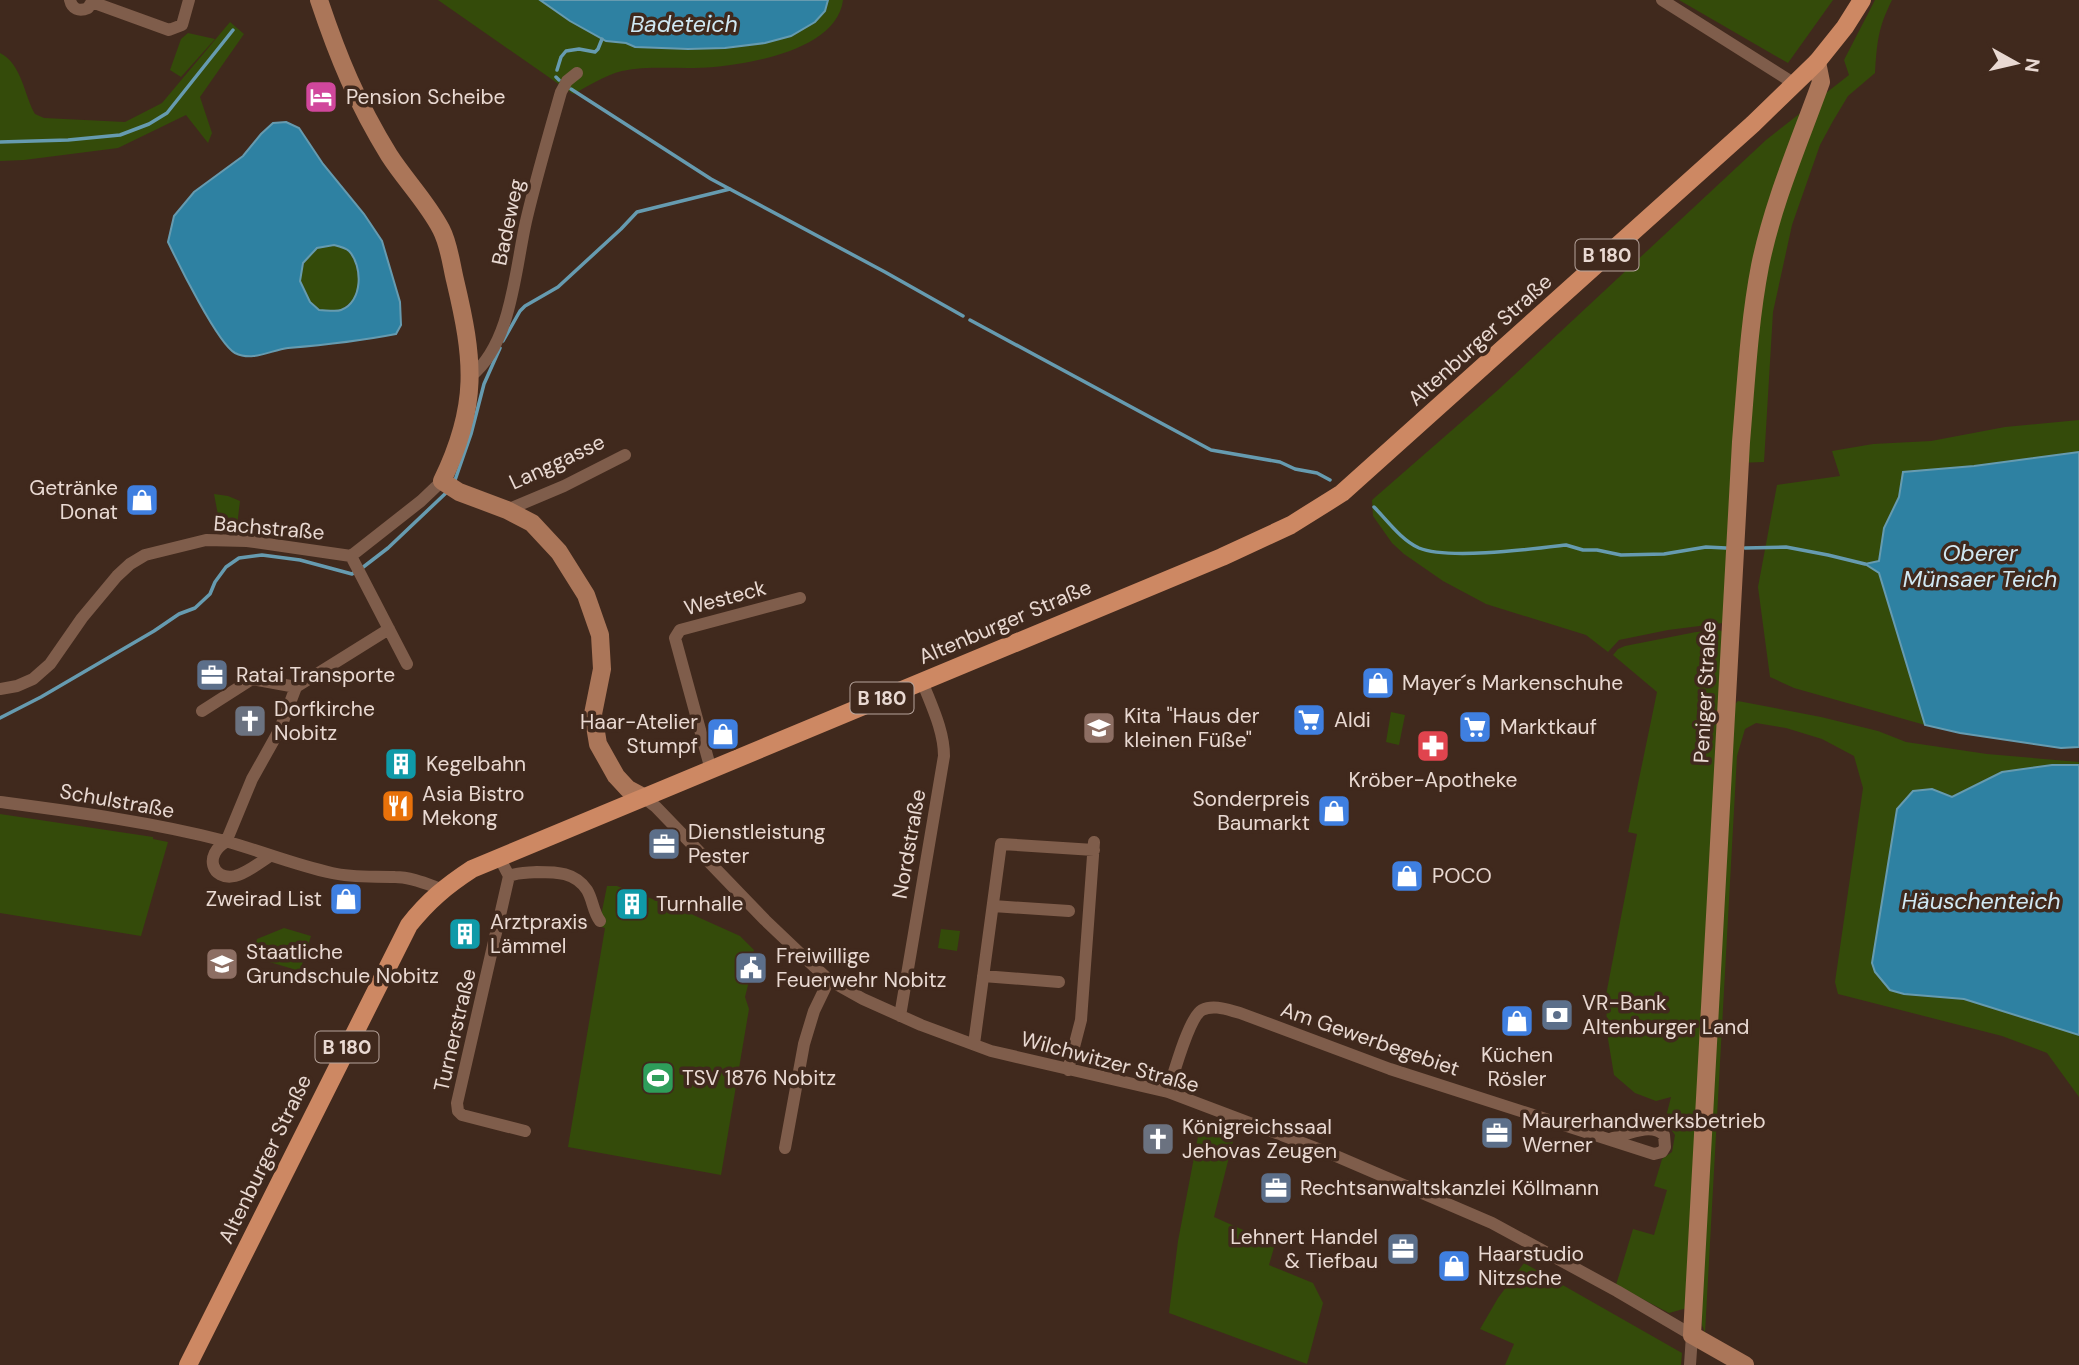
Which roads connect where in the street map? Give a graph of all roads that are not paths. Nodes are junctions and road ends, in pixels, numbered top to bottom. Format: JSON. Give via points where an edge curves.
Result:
{"nodes":[{"id":1,"x":70,"y":0,"type":"edge"},
{"id":2,"x":189,"y":0,"type":"edge"},
{"id":3,"x":319,"y":0,"type":"edge"},
{"id":4,"x":1662,"y":0,"type":"edge"},
{"id":5,"x":1862,"y":0,"type":"edge"},
{"id":6,"x":92,"y":1,"type":"edge"},
{"id":7,"x":1817,"y":62,"type":"junction"},
{"id":8,"x":577,"y":73,"type":"dead end"},
{"id":9,"x":1795,"y":84,"type":"junction"},
{"id":10,"x":471,"y":376,"type":"junction"},
{"id":11,"x":625,"y":455,"type":"dead end"},
{"id":12,"x":448,"y":485,"type":"junction"},
{"id":13,"x":507,"y":510,"type":"junction"},
{"id":14,"x":356,"y":565,"type":"junction"},
{"id":15,"x":800,"y":598,"type":"dead end"},
{"id":16,"x":389,"y":629,"type":"junction"},
{"id":17,"x":407,"y":664,"type":"dead end"},
{"id":18,"x":922,"y":681,"type":"junction"},
{"id":19,"x":296,"y":687,"type":"junction"},
{"id":20,"x":0,"y":689,"type":"edge"},
{"id":21,"x":202,"y":711,"type":"dead end"},
{"id":22,"x":711,"y":770,"type":"junction"},
{"id":23,"x":643,"y":797,"type":"junction"},
{"id":24,"x":0,"y":802,"type":"edge"},
{"id":25,"x":226,"y":842,"type":"junction"},
{"id":26,"x":270,"y":856,"type":"junction"},
{"id":27,"x":499,"y":857,"type":"junction"},
{"id":28,"x":509,"y":876,"type":"junction"},
{"id":29,"x":441,"y":889,"type":"junction"},
{"id":30,"x":993,"y":906,"type":"junction"},
{"id":31,"x":1069,"y":911,"type":"dead end"},
{"id":32,"x":600,"y":921,"type":"dead end"},
{"id":33,"x":983,"y":976,"type":"junction"},
{"id":34,"x":829,"y":980,"type":"junction"},
{"id":35,"x":1059,"y":982,"type":"dead end"},
{"id":36,"x":900,"y":1016,"type":"junction"},
{"id":37,"x":974,"y":1044,"type":"junction"},
{"id":38,"x":1068,"y":1070,"type":"junction"},
{"id":39,"x":1168,"y":1092,"type":"junction"},
{"id":40,"x":526,"y":1131,"type":"dead end"},
{"id":41,"x":1610,"y":1139,"type":"dead end"},
{"id":42,"x":785,"y":1148,"type":"dead end"},
{"id":43,"x":1692,"y":1335,"type":"junction"},
{"id":44,"x":188,"y":1365,"type":"edge"},
{"id":45,"x":1689,"y":1365,"type":"edge"},
{"id":46,"x":1745,"y":1365,"type":"edge"}],
"edges":[{"from":1,"to":6,"type":"street","via":[[80,10]]},
{"from":2,"to":6,"type":"street","via":[[182,25],[169,30]]},
{"from":3,"to":10,"type":"street","via":[[347,79],[371,125],[443,231],[468,339]]},
{"from":4,"to":9,"type":"street"},
{"from":5,"to":7,"type":"main road","name":"Altenburger Straße","number":"B 180"},
{"from":7,"to":9,"type":"main road","name":"Altenburger Straße","number":"B 180"},
{"from":7,"to":43,"type":"street","name":"Peniger Straße","via":[[1821,82],[1776,202],[1760,267],[1750,341]]},
{"from":8,"to":10,"type":"street","name":"Badeweg","via":[[561,92],[503,324],[492,353]]},
{"from":9,"to":18,"type":"main road","name":"Altenburger Straße","number":"B 180","via":[[1335,499],[1292,525],[1222,556]]},
{"from":10,"to":12,"type":"street"},
{"from":11,"to":13,"type":"street","name":"Langgasse"},
{"from":12,"to":13,"type":"street","name":"Langgasse"},
{"from":12,"to":14,"type":"street","name":"Bachstraße","via":[[421,501]]},
{"from":13,"to":23,"type":"street","name":"Langgasse","via":[[533,523],[559,552],[586,595],[600,635],[602,669],[593,714],[598,744],[616,776]]},
{"from":14,"to":16,"type":"street"},
{"from":14,"to":20,"type":"street","name":"Bachstraße","via":[[247,541],[206,540],[145,555],[117,576],[50,664],[33,679]]},
{"from":15,"to":22,"type":"street","name":"Westeck","via":[[680,630],[675,638]]},
{"from":16,"to":17,"type":"street"},
{"from":16,"to":19,"type":"street"},
{"from":18,"to":22,"type":"main road","name":"Altenburger Straße","number":"B 180"},
{"from":18,"to":36,"type":"street","name":"Nordstraße","via":[[941,730],[944,756]]},
{"from":19,"to":21,"type":"street","via":[[252,680]]},
{"from":19,"to":25,"type":"street"},
{"from":22,"to":23,"type":"main road","name":"Altenburger Straße","number":"B 180"},
{"from":23,"to":27,"type":"main road","name":"Altenburger Straße","number":"B 180"},
{"from":23,"to":34,"type":"street","name":"Wilchwitzer Straße"},
{"from":24,"to":25,"type":"street","name":"Schulstraße"},
{"from":25,"to":26,"type":"street","name":"Schulstraße"},
{"from":25,"to":26,"type":"street","via":[[214,852],[212,862],[225,877],[236,876]]},
{"from":26,"to":29,"type":"street","name":"Schulstraße","via":[[334,874],[412,879]]},
{"from":27,"to":28,"type":"street"},
{"from":27,"to":29,"type":"main road","name":"Altenburger Straße","number":"B 180"},
{"from":28,"to":32,"type":"street","via":[[555,872],[574,877],[587,891]]},
{"from":28,"to":40,"type":"street","name":"Turnerstraße","via":[[457,1103],[462,1115]]},
{"from":29,"to":44,"type":"main road","name":"Altenburger Straße","number":"B 180","via":[[409,925]]},
{"from":30,"to":31,"type":"street"},
{"from":30,"to":33,"type":"street"},
{"from":30,"to":38,"type":"street","via":[[1001,844],[1094,846],[1081,1020]]},
{"from":33,"to":35,"type":"street"},
{"from":33,"to":37,"type":"street"},
{"from":34,"to":36,"type":"street","name":"Wilchwitzer Straße"},
{"from":34,"to":42,"type":"street","via":[[804,1044]]},
{"from":36,"to":37,"type":"street","name":"Wilchwitzer Straße"},
{"from":37,"to":38,"type":"street","name":"Wilchwitzer Straße"},
{"from":38,"to":39,"type":"street","name":"Wilchwitzer Straße"},
{"from":39,"to":41,"type":"street","name":"Am Gewerbegebiet","via":[[1192,1021],[1201,1011],[1219,1007],[1390,1069]]},
{"from":39,"to":43,"type":"street","name":"Wilchwitzer Straße","via":[[1329,1153],[1492,1223]]},
{"from":43,"to":45,"type":"street","name":"Peniger Straße"},
{"from":43,"to":46,"type":"street"}]}
